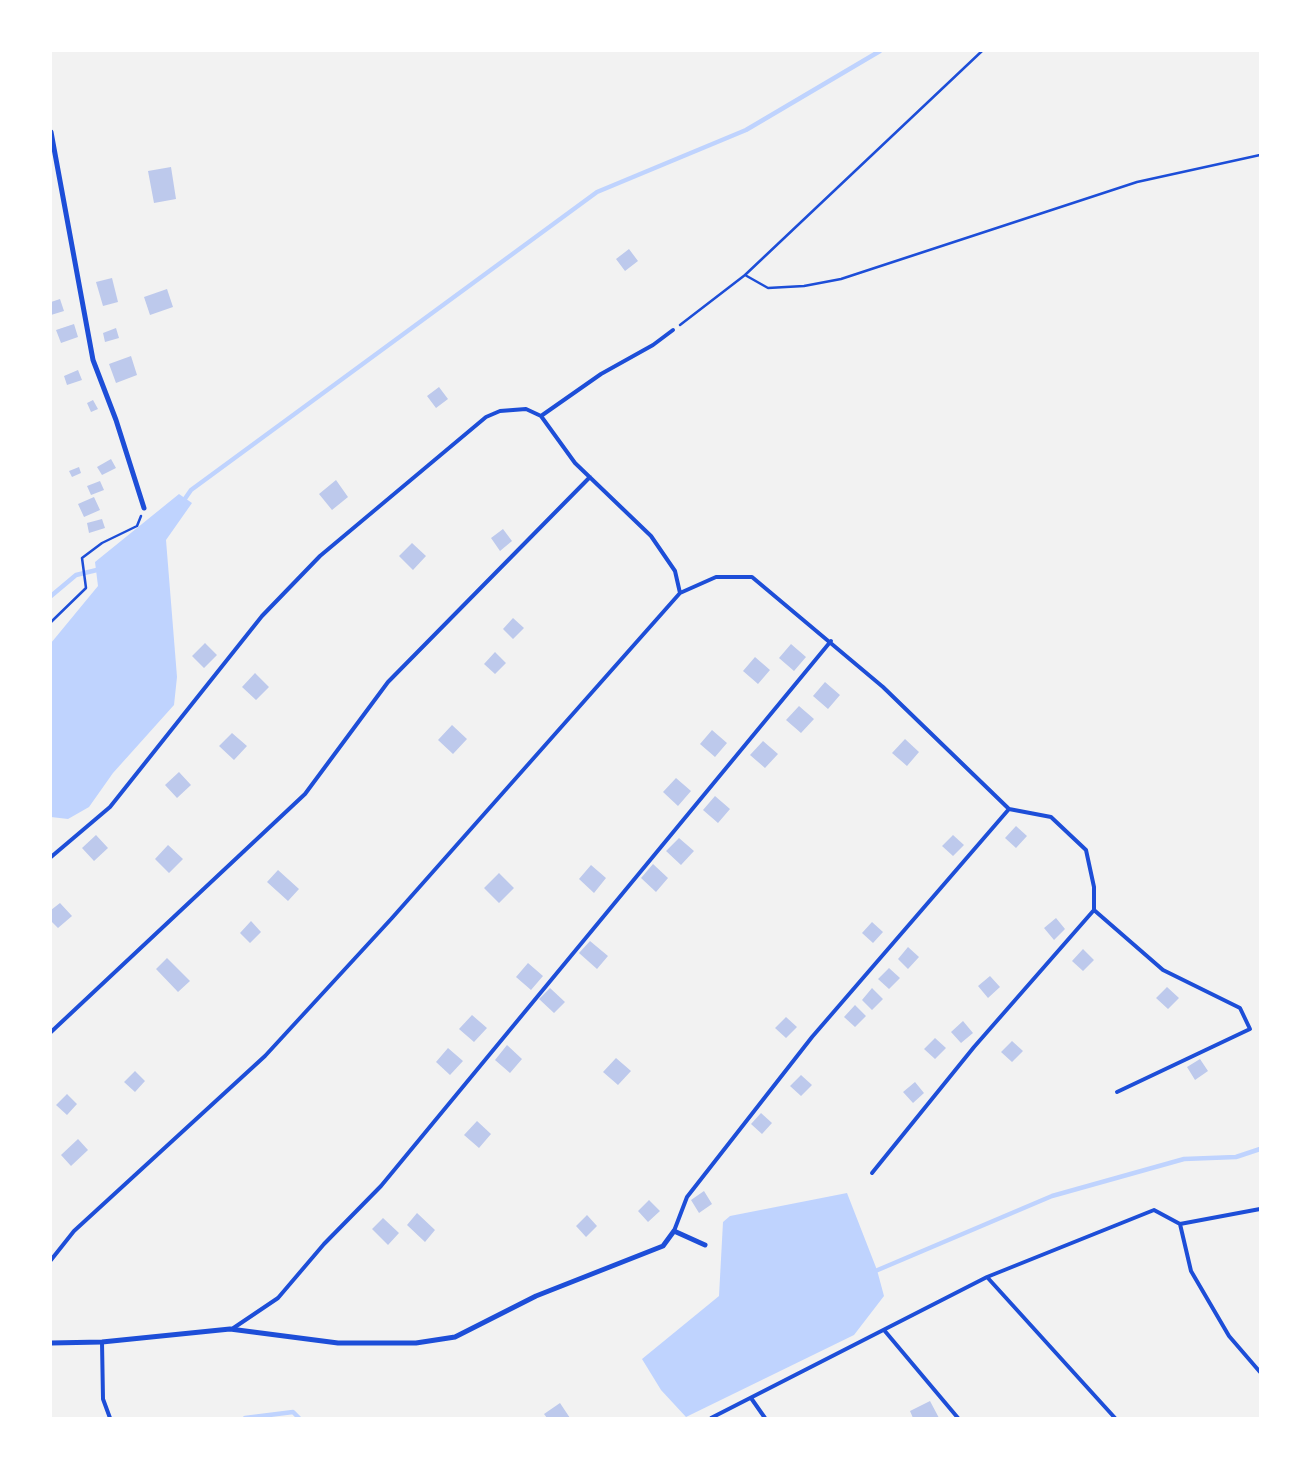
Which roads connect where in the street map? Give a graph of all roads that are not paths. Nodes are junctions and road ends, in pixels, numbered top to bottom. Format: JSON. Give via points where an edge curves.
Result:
{"nodes":[{"id":1,"x":51,"y":132,"type":"edge"},
{"id":2,"x":672,"y":330,"type":"road end"},
{"id":3,"x":541,"y":416,"type":"junction"},
{"id":4,"x":590,"y":477,"type":"junction"},
{"id":5,"x":144,"y":508,"type":"road end"},
{"id":6,"x":680,"y":593,"type":"junction"},
{"id":7,"x":831,"y":642,"type":"junction"},
{"id":8,"x":1009,"y":809,"type":"junction"},
{"id":9,"x":51,"y":857,"type":"edge"},
{"id":10,"x":1094,"y":910,"type":"junction"},
{"id":11,"x":51,"y":1032,"type":"edge"},
{"id":12,"x":1117,"y":1092,"type":"dead end"},
{"id":13,"x":872,"y":1173,"type":"dead end"},
{"id":14,"x":1260,"y":1209,"type":"edge"},
{"id":15,"x":1180,"y":1224,"type":"junction"},
{"id":16,"x":674,"y":1231,"type":"junction"},
{"id":17,"x":705,"y":1246,"type":"dead end"},
{"id":18,"x":51,"y":1260,"type":"edge"},
{"id":19,"x":987,"y":1277,"type":"junction"},
{"id":20,"x":232,"y":1329,"type":"junction"},
{"id":21,"x":884,"y":1330,"type":"junction"},
{"id":22,"x":102,"y":1342,"type":"junction"},
{"id":23,"x":51,"y":1343,"type":"edge"},
{"id":24,"x":1260,"y":1372,"type":"edge"},
{"id":25,"x":751,"y":1398,"type":"junction"},
{"id":26,"x":110,"y":1418,"type":"edge"},
{"id":27,"x":711,"y":1418,"type":"edge"},
{"id":28,"x":764,"y":1418,"type":"edge"},
{"id":29,"x":958,"y":1418,"type":"edge"},
{"id":30,"x":1115,"y":1418,"type":"edge"}],
"edges":[{"from":1,"to":5,"type":"street","via":[[93,360]]},
{"from":2,"to":3,"type":"lane"},
{"from":3,"to":4,"type":"lane"},
{"from":3,"to":9,"type":"lane","via":[[526,409],[500,410],[486,417],[320,556],[262,616],[110,807]]},
{"from":4,"to":6,"type":"lane","via":[[651,536],[675,570]]},
{"from":4,"to":11,"type":"lane","via":[[388,682],[305,794]]},
{"from":6,"to":7,"type":"lane","via":[[716,577],[752,577]]},
{"from":6,"to":18,"type":"lane","via":[[265,1056],[74,1231]]},
{"from":7,"to":8,"type":"lane","via":[[883,687]]},
{"from":7,"to":20,"type":"lane","via":[[380,1186],[278,1298]]},
{"from":8,"to":10,"type":"lane","via":[[1051,817],[1086,850],[1094,886]]},
{"from":8,"to":16,"type":"lane","via":[[812,1036],[687,1197]]},
{"from":10,"to":12,"type":"lane","via":[[1163,970],[1240,1008],[1250,1029]]},
{"from":10,"to":13,"type":"lane","via":[[974,1047]]},
{"from":14,"to":15,"type":"lane"},
{"from":15,"to":19,"type":"lane","via":[[1154,1210]]},
{"from":15,"to":24,"type":"lane","via":[[1191,1271],[1229,1336]]},
{"from":16,"to":17,"type":"street"},
{"from":16,"to":20,"type":"street","via":[[663,1246],[536,1296],[455,1337],[416,1343],[338,1343]]},
{"from":19,"to":21,"type":"lane"},
{"from":19,"to":30,"type":"lane"},
{"from":20,"to":22,"type":"street"},
{"from":21,"to":25,"type":"lane"},
{"from":21,"to":29,"type":"lane"},
{"from":22,"to":23,"type":"street"},
{"from":22,"to":26,"type":"lane","via":[[103,1399]]},
{"from":25,"to":27,"type":"lane"},
{"from":25,"to":28,"type":"lane"}]}
